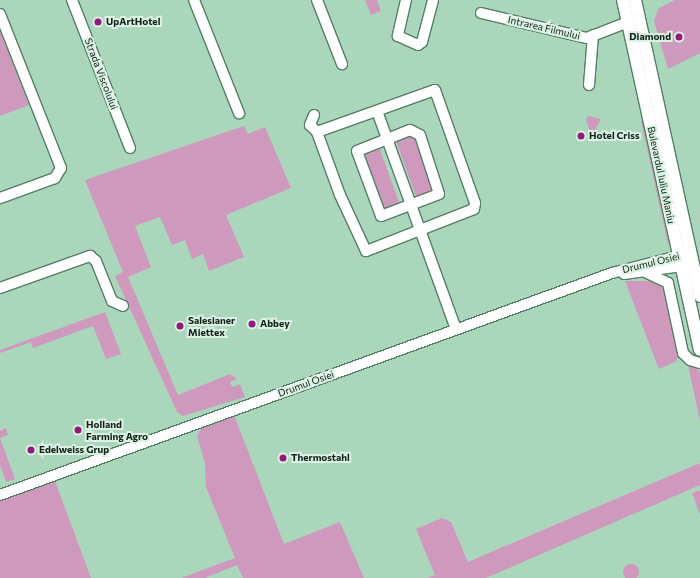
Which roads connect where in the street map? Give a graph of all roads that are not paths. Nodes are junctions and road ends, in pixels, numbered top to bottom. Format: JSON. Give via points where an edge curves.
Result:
{"nodes":[{"id":1,"x":72,"y":0,"type":"edge"},
{"id":2,"x":194,"y":0,"type":"edge"},
{"id":3,"x":317,"y":0,"type":"edge"},
{"id":4,"x":406,"y":0,"type":"edge"},
{"id":5,"x":433,"y":0,"type":"edge"},
{"id":6,"x":623,"y":0,"type":"edge"},
{"id":7,"x":635,"y":0,"type":"edge"},
{"id":8,"x":481,"y":13,"type":"dead end"},
{"id":9,"x":0,"y":14,"type":"edge"},
{"id":10,"x":628,"y":22,"type":"junction"},
{"id":11,"x":593,"y":35,"type":"junction"},
{"id":12,"x":342,"y":64,"type":"dead end"},
{"id":13,"x":646,"y":75,"type":"junction"},
{"id":14,"x":589,"y":85,"type":"dead end"},
{"id":15,"x":377,"y":111,"type":"junction"},
{"id":16,"x":239,"y":113,"type":"dead end"},
{"id":17,"x":314,"y":116,"type":"dead end"},
{"id":18,"x":317,"y":132,"type":"junction"},
{"id":19,"x":387,"y":139,"type":"junction"},
{"id":20,"x":130,"y":148,"type":"dead end"},
{"id":21,"x":0,"y":198,"type":"edge"},
{"id":22,"x":411,"y":207,"type":"junction"},
{"id":23,"x":421,"y":232,"type":"junction"},
{"id":24,"x":686,"y":260,"type":"junction"},
{"id":25,"x":612,"y":273,"type":"junction"},
{"id":26,"x":647,"y":273,"type":"junction"},
{"id":27,"x":0,"y":288,"type":"edge"},
{"id":28,"x":700,"y":296,"type":"edge"},
{"id":29,"x":123,"y":306,"type":"dead end"},
{"id":30,"x":456,"y":329,"type":"junction"},
{"id":31,"x":700,"y":350,"type":"edge"},
{"id":32,"x":700,"y":363,"type":"edge"},
{"id":33,"x":0,"y":495,"type":"edge"}],
"edges":[{"from":1,"to":20,"type":"street","name":"Strada Viscolului"},
{"from":2,"to":16,"type":"street"},
{"from":3,"to":12,"type":"street"},
{"from":4,"to":5,"type":"street","via":[[398,36],[418,45],[422,42]]},
{"from":6,"to":10,"type":"main road","name":"Bulevardul Iuliu Maniu"},
{"from":7,"to":13,"type":"main road","name":"Bulevardul Iuliu Maniu"},
{"from":8,"to":11,"type":"street","name":"Intrarea Filmului","via":[[587,38]]},
{"from":9,"to":21,"type":"street","via":[[61,168],[55,178]]},
{"from":10,"to":11,"type":"street","name":"Intrarea Filmului"},
{"from":10,"to":13,"type":"main road","name":"Bulevardul Iuliu Maniu"},
{"from":11,"to":14,"type":"street"},
{"from":13,"to":24,"type":"main road","name":"Bulevardul Iuliu Maniu"},
{"from":15,"to":18,"type":"street"},
{"from":15,"to":19,"type":"street"},
{"from":15,"to":23,"type":"street","via":[[435,90],[475,206],[469,214]]},
{"from":17,"to":18,"type":"street","via":[[310,125]]},
{"from":18,"to":23,"type":"street","via":[[363,249],[368,251]]},
{"from":19,"to":22,"type":"street"},
{"from":19,"to":22,"type":"street","via":[[410,130],[417,132],[432,169],[439,194]]},
{"from":19,"to":22,"type":"street","via":[[357,151],[370,191],[381,216]]},
{"from":22,"to":23,"type":"street"},
{"from":23,"to":30,"type":"street"},
{"from":24,"to":25,"type":"street","name":"Drumul Osiei"},
{"from":24,"to":26,"type":"street","name":"Drumul Osiei"},
{"from":24,"to":28,"type":"main road","name":"Bulevardul Iuliu Maniu"},
{"from":24,"to":31,"type":"main road","name":"Bulevardul Iuliu Maniu"},
{"from":25,"to":26,"type":"street","name":"Drumul Osiei"},
{"from":25,"to":30,"type":"street","name":"Drumul Osiei"},
{"from":26,"to":32,"type":"street","via":[[668,283],[683,353],[690,360]]},
{"from":27,"to":29,"type":"street","via":[[90,256],[96,261],[112,301]]},
{"from":30,"to":33,"type":"street","name":"Drumul Osiei"}]}
